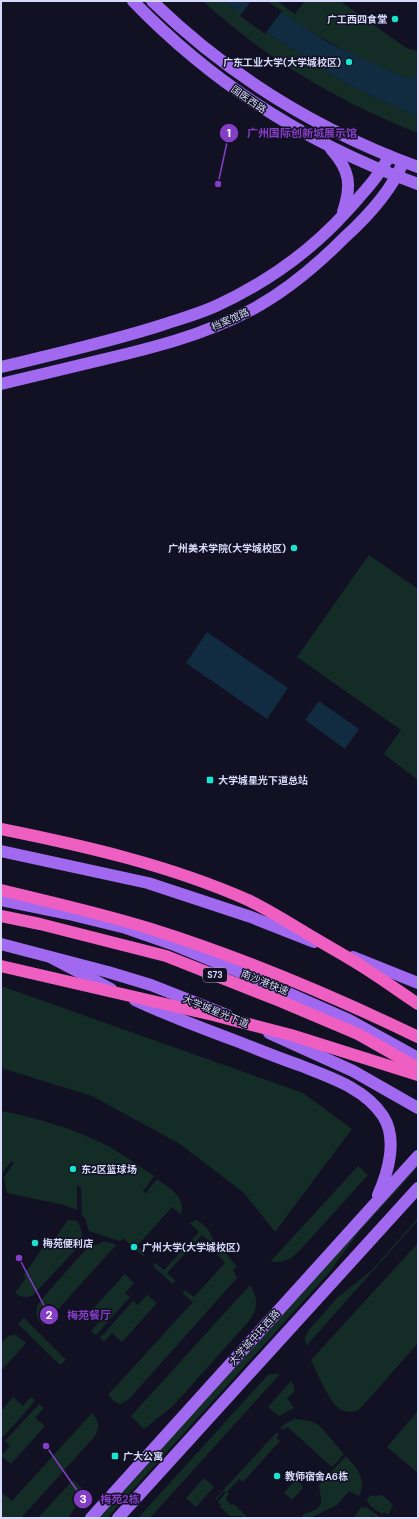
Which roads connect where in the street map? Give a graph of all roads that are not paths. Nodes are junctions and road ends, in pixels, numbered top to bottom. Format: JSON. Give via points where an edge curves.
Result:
{"nodes":[{"id":1,"x":133,"y":1,"type":"edge"},
{"id":2,"x":152,"y":1,"type":"edge"},
{"id":3,"x":323,"y":142,"type":"junction"},
{"id":4,"x":389,"y":156,"type":"junction"},
{"id":5,"x":403,"y":162,"type":"junction"},
{"id":6,"x":418,"y":167,"type":"edge"},
{"id":7,"x":381,"y":171,"type":"junction"},
{"id":8,"x":396,"y":177,"type":"junction"},
{"id":9,"x":418,"y":184,"type":"edge"},
{"id":10,"x":341,"y":217,"type":"junction"},
{"id":11,"x":1,"y":367,"type":"edge"},
{"id":12,"x":1,"y":384,"type":"edge"},
{"id":13,"x":1,"y":829,"type":"edge"},
{"id":14,"x":1,"y":851,"type":"edge"},
{"id":15,"x":1,"y":890,"type":"edge"},
{"id":16,"x":1,"y":900,"type":"edge"},
{"id":17,"x":1,"y":916,"type":"edge"},
{"id":18,"x":1,"y":944,"type":"edge"},
{"id":19,"x":319,"y":944,"type":"junction"},
{"id":20,"x":52,"y":958,"type":"junction"},
{"id":21,"x":1,"y":966,"type":"edge"},
{"id":22,"x":418,"y":983,"type":"edge"},
{"id":23,"x":418,"y":1004,"type":"edge"},
{"id":24,"x":418,"y":1009,"type":"edge"},
{"id":25,"x":418,"y":1038,"type":"edge"},
{"id":26,"x":418,"y":1058,"type":"edge"},
{"id":27,"x":418,"y":1068,"type":"edge"},
{"id":28,"x":418,"y":1075,"type":"edge"},
{"id":29,"x":418,"y":1108,"type":"edge"},
{"id":30,"x":418,"y":1156,"type":"edge"},
{"id":31,"x":418,"y":1188,"type":"edge"},
{"id":32,"x":372,"y":1206,"type":"junction"},
{"id":33,"x":91,"y":1518,"type":"edge"},
{"id":34,"x":118,"y":1518,"type":"edge"}],
"edges":[{"from":1,"to":3,"type":"main road","name":"国医西路","via":[[213,73],[260,107]]},
{"from":2,"to":4,"type":"main road","name":"国医西路","via":[[196,41],[278,101],[333,131]]},
{"from":3,"to":7,"type":"main road","name":"国医西路"},
{"from":3,"to":10,"type":"main road","via":[[340,160],[348,179],[347,197]]},
{"from":4,"to":5,"type":"main road","name":"国医西路"},
{"from":4,"to":7,"type":"main road","name":"档案馆路"},
{"from":5,"to":6,"type":"main road","name":"国医西路"},
{"from":5,"to":8,"type":"main road","name":"档案馆路"},
{"from":7,"to":8,"type":"main road","name":"国医西路"},
{"from":7,"to":10,"type":"main road","name":"档案馆路"},
{"from":8,"to":9,"type":"main road","name":"国医西路"},
{"from":8,"to":12,"type":"main road","name":"档案馆路","via":[[363,218],[333,249],[293,282],[252,310],[176,340],[125,355]]},
{"from":10,"to":11,"type":"main road","name":"档案馆路","via":[[308,249],[279,271],[214,307],[136,333]]},
{"from":13,"to":23,"type":"highway","bridge":true,"via":[[116,855],[186,877],[248,901],[362,966]]},
{"from":14,"to":19,"type":"main road","via":[[148,883],[251,917]]},
{"from":15,"to":25,"type":"highway","name":"南沙港快速","number":"S73","via":[[103,916],[199,945],[306,986]]},
{"from":16,"to":26,"type":"main road","via":[[126,928],[172,944],[349,1020]]},
{"from":17,"to":27,"type":"highway","name":"南沙港快速","number":"S73","via":[[166,956],[358,1034]]},
{"from":18,"to":20,"type":"main road","name":"大学城星光下道"},
{"from":19,"to":22,"type":"main road"},
{"from":19,"to":24,"type":"main road"},
{"from":20,"to":29,"type":"main road","name":"大学城星光下道","via":[[151,985],[207,1006],[353,1071]]},
{"from":20,"to":32,"type":"main road","via":[[167,1014],[338,1081],[371,1101],[384,1118],[391,1141],[383,1184]]},
{"from":21,"to":28,"type":"highway","bridge":true,"via":[[227,1018],[291,1035]]},
{"from":30,"to":32,"type":"main road","name":"大学城中环西路"},
{"from":31,"to":34,"type":"main road","name":"大学城中环西路"},
{"from":32,"to":33,"type":"main road","name":"大学城中环西路"}]}
